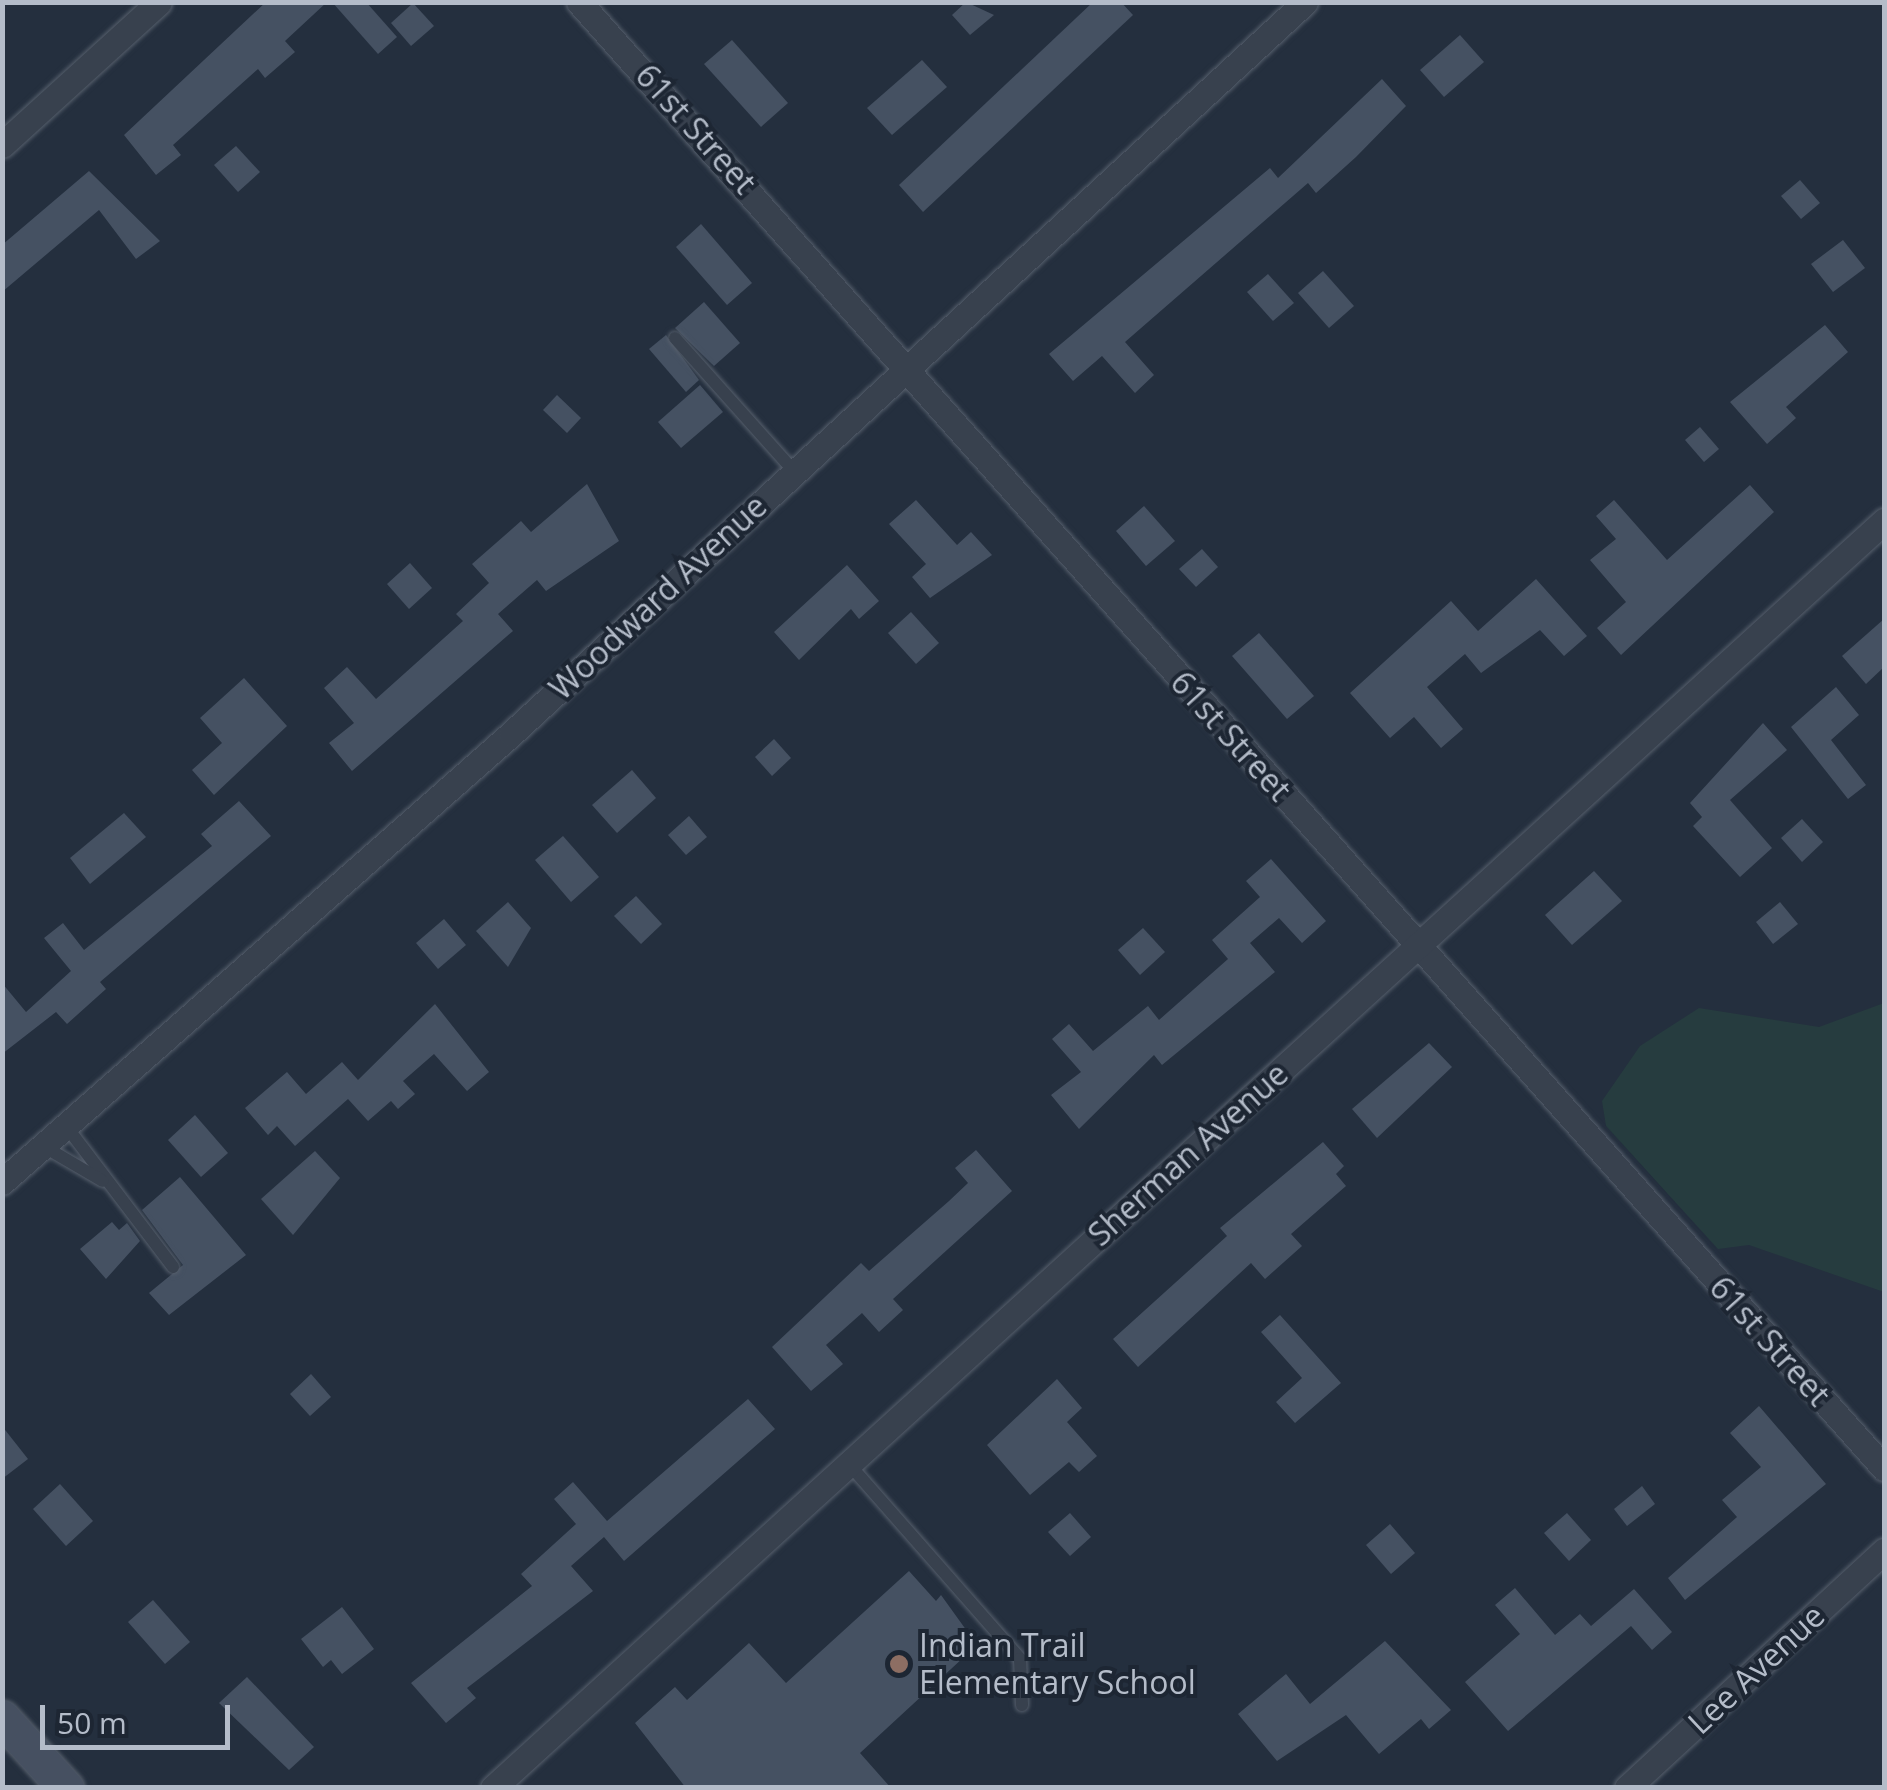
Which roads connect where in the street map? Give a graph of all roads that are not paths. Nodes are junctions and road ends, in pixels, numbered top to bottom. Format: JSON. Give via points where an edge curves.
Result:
{"nodes":[{"id":1,"x":160,"y":2,"type":"edge"},
{"id":2,"x":579,"y":2,"type":"edge"},
{"id":3,"x":1305,"y":2,"type":"edge"},
{"id":4,"x":2,"y":145,"type":"edge"},
{"id":5,"x":675,"y":338,"type":"dead end"},
{"id":6,"x":905,"y":369,"type":"junction"},
{"id":7,"x":794,"y":471,"type":"junction"},
{"id":8,"x":1884,"y":521,"type":"edge"},
{"id":9,"x":1414,"y":948,"type":"junction"},
{"id":10,"x":66,"y":1126,"type":"junction"},
{"id":11,"x":43,"y":1146,"type":"junction"},
{"id":12,"x":2,"y":1182,"type":"edge"},
{"id":13,"x":103,"y":1182,"type":"junction"},
{"id":14,"x":174,"y":1267,"type":"dead end"},
{"id":15,"x":848,"y":1463,"type":"junction"},
{"id":16,"x":1884,"y":1468,"type":"edge"},
{"id":17,"x":1884,"y":1551,"type":"edge"},
{"id":18,"x":1022,"y":1705,"type":"dead end"},
{"id":19,"x":2,"y":1718,"type":"edge"},
{"id":20,"x":66,"y":1788,"type":"edge"},
{"id":21,"x":493,"y":1788,"type":"edge"},
{"id":22,"x":1626,"y":1788,"type":"edge"}],
"edges":[{"from":1,"to":4,"type":"street"},
{"from":2,"to":6,"type":"street","name":"61st Street"},
{"from":3,"to":6,"type":"street","name":"Woodward Avenue"},
{"from":5,"to":7,"type":"lane"},
{"from":6,"to":7,"type":"street","name":"Woodward Avenue"},
{"from":6,"to":9,"type":"street","name":"61st Street"},
{"from":7,"to":10,"type":"street","name":"Woodward Avenue"},
{"from":8,"to":9,"type":"street","name":"Sherman Avenue"},
{"from":9,"to":15,"type":"street","name":"Sherman Avenue"},
{"from":9,"to":16,"type":"street","name":"61st Street"},
{"from":10,"to":11,"type":"street","name":"Woodward Avenue"},
{"from":10,"to":13,"type":"lane"},
{"from":11,"to":12,"type":"street","name":"Woodward Avenue"},
{"from":11,"to":13,"type":"lane"},
{"from":13,"to":14,"type":"lane"},
{"from":15,"to":18,"type":"lane","via":[[1020,1659]]},
{"from":15,"to":21,"type":"street","name":"Sherman Avenue"},
{"from":17,"to":22,"type":"street","name":"Lee Avenue"},
{"from":19,"to":20,"type":"main road"}]}
